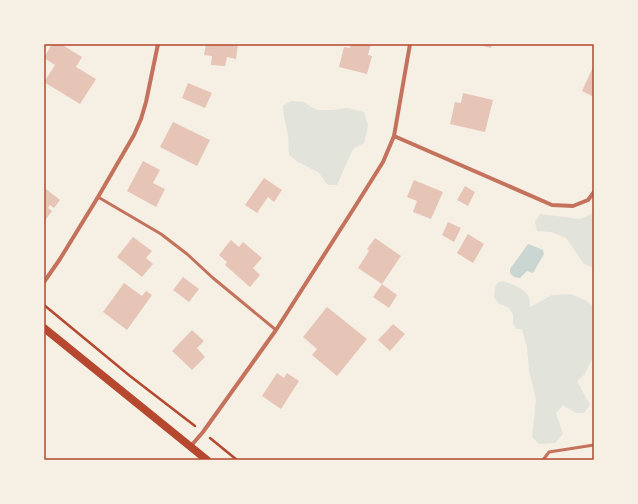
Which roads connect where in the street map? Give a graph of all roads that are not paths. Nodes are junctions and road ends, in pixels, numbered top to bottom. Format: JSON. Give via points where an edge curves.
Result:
{"nodes":[{"id":1,"x":158,"y":44,"type":"edge"},
{"id":2,"x":410,"y":44,"type":"edge"},
{"id":3,"x":394,"y":136,"type":"junction"},
{"id":4,"x":594,"y":192,"type":"edge"},
{"id":5,"x":98,"y":197,"type":"junction"},
{"id":6,"x":44,"y":282,"type":"edge"},
{"id":7,"x":44,"y":328,"type":"edge"},
{"id":8,"x":276,"y":330,"type":"junction"},
{"id":9,"x":594,"y":445,"type":"edge"},
{"id":10,"x":190,"y":447,"type":"junction"},
{"id":11,"x":207,"y":460,"type":"edge"},
{"id":12,"x":543,"y":460,"type":"edge"}],
"edges":[{"from":1,"to":5,"type":"street","via":[[141,119]]},
{"from":2,"to":3,"type":"street"},
{"from":3,"to":4,"type":"street","via":[[552,205],[573,206],[588,200]]},
{"from":3,"to":8,"type":"street","via":[[383,162]]},
{"from":5,"to":6,"type":"street"},
{"from":5,"to":8,"type":"lane","via":[[161,234]]},
{"from":7,"to":10,"type":"main road"},
{"from":8,"to":10,"type":"street"},
{"from":9,"to":12,"type":"lane","via":[[549,452]]},
{"from":10,"to":11,"type":"main road"}]}
